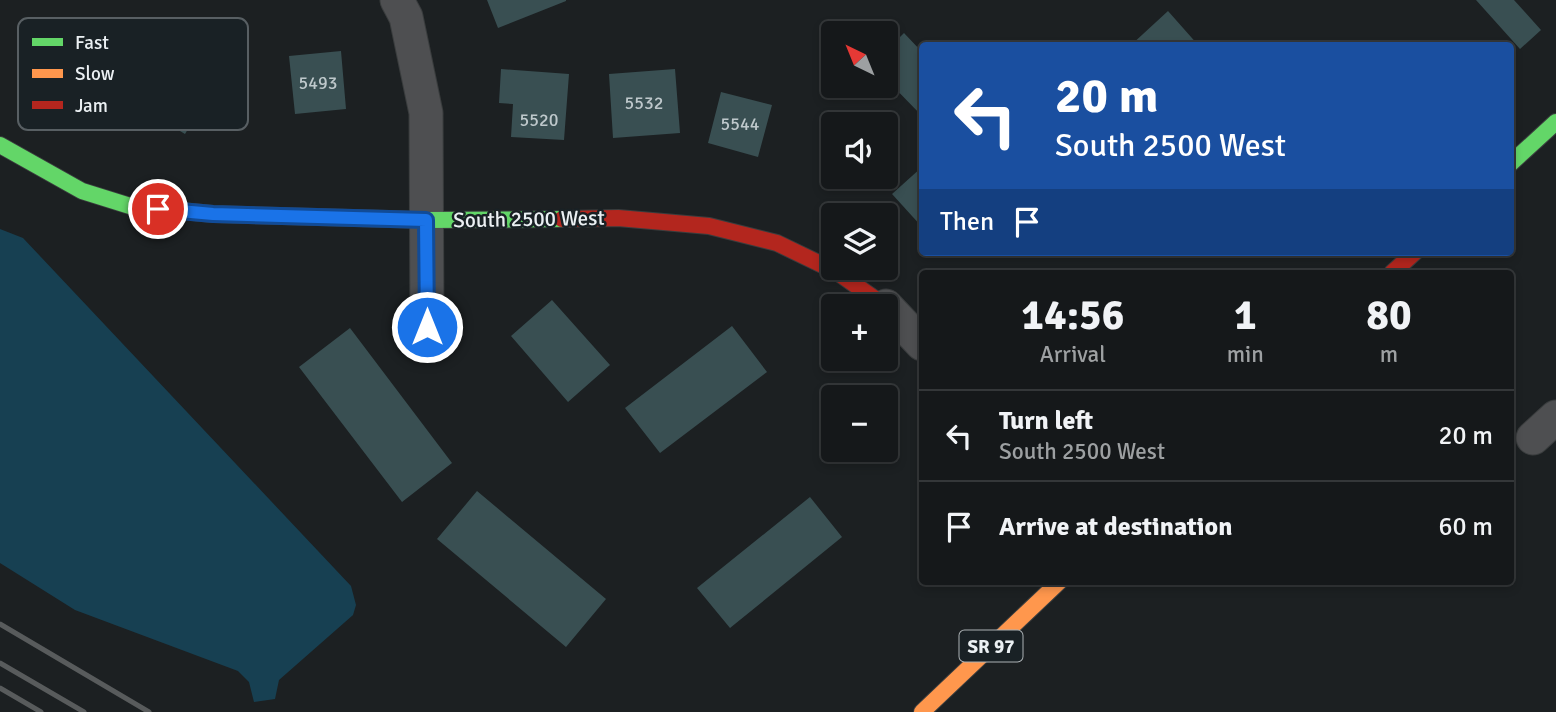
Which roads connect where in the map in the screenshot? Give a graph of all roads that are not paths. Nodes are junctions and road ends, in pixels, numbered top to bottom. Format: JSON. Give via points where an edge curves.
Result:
{"nodes":[{"id":1,"x":397,"y":0,"type":"edge"},
{"id":2,"x":1556,"y":122,"type":"edge"},
{"id":3,"x":0,"y":145,"type":"edge"},
{"id":4,"x":1514,"y":160,"type":"edge"},
{"id":5,"x":426,"y":220,"type":"junction"},
{"id":6,"x":1411,"y":256,"type":"edge"},
{"id":7,"x":1395,"y":270,"type":"edge"},
{"id":8,"x":868,"y":294,"type":"edge"},
{"id":9,"x":898,"y":319,"type":"edge"},
{"id":10,"x":427,"y":327,"type":"dead end"},
{"id":11,"x":919,"y":341,"type":"edge"},
{"id":12,"x":1056,"y":585,"type":"edge"},
{"id":13,"x":922,"y":712,"type":"edge"}],
"edges":[{"from":1,"to":5,"type":"street","via":[[406,18],[426,113]]},
{"from":2,"to":4,"type":"street"},
{"from":3,"to":5,"type":"street","name":"South 2500 West","via":[[82,191],[130,206],[213,214]]},
{"from":5,"to":8,"type":"street","name":"South 2500 West","via":[[618,218],[709,226],[777,243],[837,272]]},
{"from":5,"to":10,"type":"street"},
{"from":6,"to":7,"type":"street"},
{"from":9,"to":11,"type":"street","name":"South 2500 West"},
{"from":12,"to":13,"type":"street","number":"SR 97"}]}
